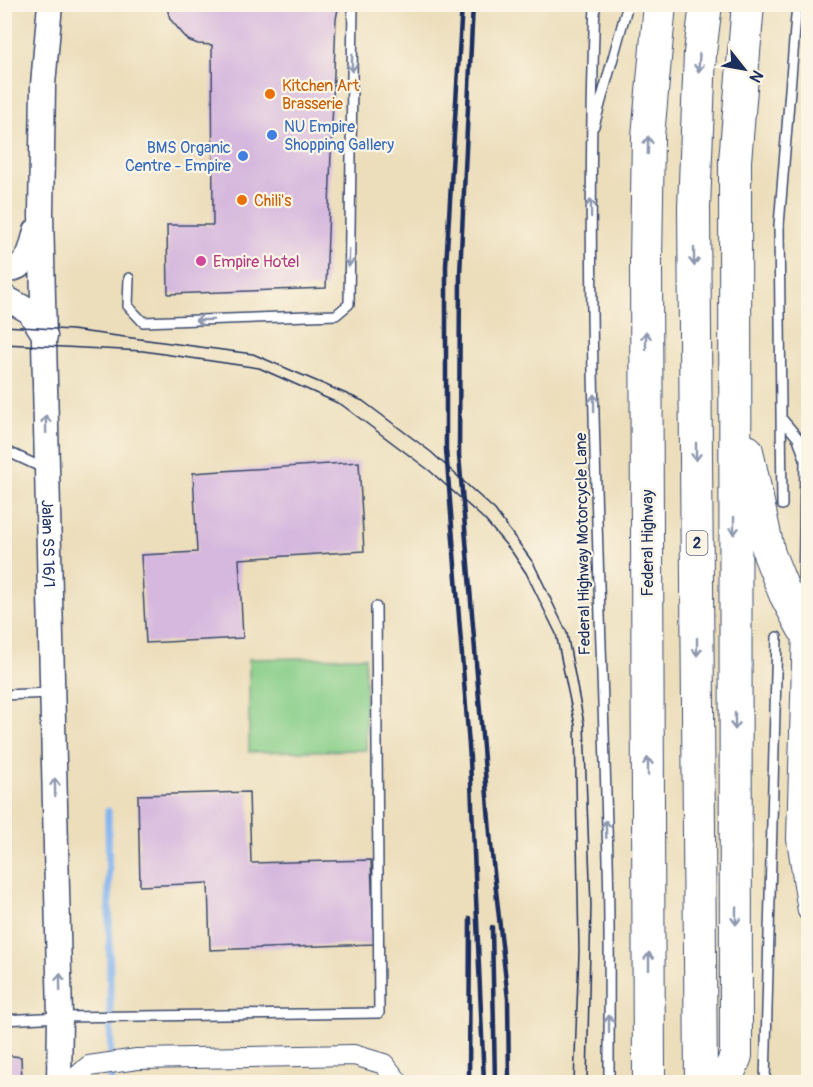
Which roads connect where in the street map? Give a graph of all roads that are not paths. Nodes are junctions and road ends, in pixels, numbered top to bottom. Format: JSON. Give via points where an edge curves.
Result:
{"nodes":[{"id":1,"x":50,"y":4,"type":"edge"},
{"id":2,"x":353,"y":4,"type":"edge"},
{"id":3,"x":595,"y":4,"type":"edge"},
{"id":4,"x":628,"y":4,"type":"edge"},
{"id":5,"x":660,"y":4,"type":"edge"},
{"id":6,"x":706,"y":4,"type":"edge"},
{"id":7,"x":748,"y":4,"type":"edge"},
{"id":8,"x":797,"y":4,"type":"edge"},
{"id":9,"x":590,"y":140,"type":"junction"},
{"id":10,"x":41,"y":214,"type":"junction"},
{"id":11,"x":4,"y":271,"type":"edge"},
{"id":12,"x":129,"y":278,"type":"dead end"},
{"id":13,"x":4,"y":297,"type":"edge"},
{"id":14,"x":45,"y":336,"type":"junction"},
{"id":15,"x":734,"y":404,"type":"junction"},
{"id":16,"x":782,"y":418,"type":"junction"},
{"id":17,"x":4,"y":450,"type":"edge"},
{"id":18,"x":47,"y":471,"type":"junction"},
{"id":19,"x":782,"y":505,"type":"dead end"},
{"id":20,"x":806,"y":582,"type":"edge"},
{"id":21,"x":376,"y":607,"type":"dead end"},
{"id":22,"x":790,"y":632,"type":"junction"},
{"id":23,"x":805,"y":668,"type":"edge"},
{"id":24,"x":53,"y":693,"type":"junction"},
{"id":25,"x":4,"y":695,"type":"edge"},
{"id":26,"x":803,"y":839,"type":"edge"},
{"id":27,"x":808,"y":911,"type":"edge"},
{"id":28,"x":60,"y":1017,"type":"junction"},
{"id":29,"x":4,"y":1020,"type":"edge"},
{"id":30,"x":59,"y":1083,"type":"edge"},
{"id":31,"x":71,"y":1083,"type":"edge"},
{"id":32,"x":398,"y":1083,"type":"edge"},
{"id":33,"x":609,"y":1083,"type":"edge"},
{"id":34,"x":649,"y":1083,"type":"edge"},
{"id":35,"x":701,"y":1083,"type":"edge"},
{"id":36,"x":725,"y":1083,"type":"edge"},
{"id":37,"x":765,"y":1083,"type":"edge"}],
"edges":[{"from":1,"to":10,"type":"street","name":"Jalan SS 16/1","via":[[43,85]]},
{"from":2,"to":12,"type":"lane","one_way":true,"via":[[349,304],[336,315],[143,322],[128,306]]},
{"from":3,"to":9,"type":"lane","name":"Federal Highway Motorcycle Lane"},
{"from":4,"to":9,"type":"lane"},
{"from":34,"to":5,"type":"highway","name":"Federal Highway","one_way":true,"via":[[646,261],[648,136]]},
{"from":6,"to":35,"type":"highway","number":"2","one_way":true,"via":[[700,52],[694,208]]},
{"from":7,"to":15,"type":"highway","via":[[735,161]]},
{"from":8,"to":16,"type":"lane","via":[[779,225]]},
{"from":33,"to":9,"type":"lane","name":"Federal Highway Motorcycle Lane","one_way":true,"via":[[608,862],[597,597]]},
{"from":10,"to":11,"type":"street","via":[[27,261]]},
{"from":10,"to":14,"type":"street","name":"Jalan SS 16/1"},
{"from":13,"to":14,"type":"street","via":[[29,311]]},
{"from":18,"to":14,"type":"street","name":"Jalan SS 16/1","one_way":true},
{"from":15,"to":22,"type":"highway","via":[[769,555],[785,594]]},
{"from":15,"to":36,"type":"highway","one_way":true,"via":[[736,1056]]},
{"from":16,"to":19,"type":"lane"},
{"from":16,"to":20,"type":"lane","via":[[798,438],[805,459]]},
{"from":17,"to":18,"type":"lane"},
{"from":18,"to":24,"type":"street","name":"Jalan SS 16/1"},
{"from":20,"to":22,"type":"lane"},
{"from":21,"to":28,"type":"lane","via":[[379,1012]]},
{"from":22,"to":23,"type":"street"},
{"from":22,"to":37,"type":"lane"},
{"from":23,"to":26,"type":"street"},
{"from":24,"to":25,"type":"lane"},
{"from":28,"to":24,"type":"street","name":"Jalan SS 16/1","one_way":true},
{"from":26,"to":27,"type":"street"},
{"from":28,"to":29,"type":"lane"},
{"from":28,"to":30,"type":"street","name":"Jalan SS 16/1"},
{"from":31,"to":32,"type":"street","via":[[89,1066],[137,1059],[354,1055],[384,1065]]}]}
